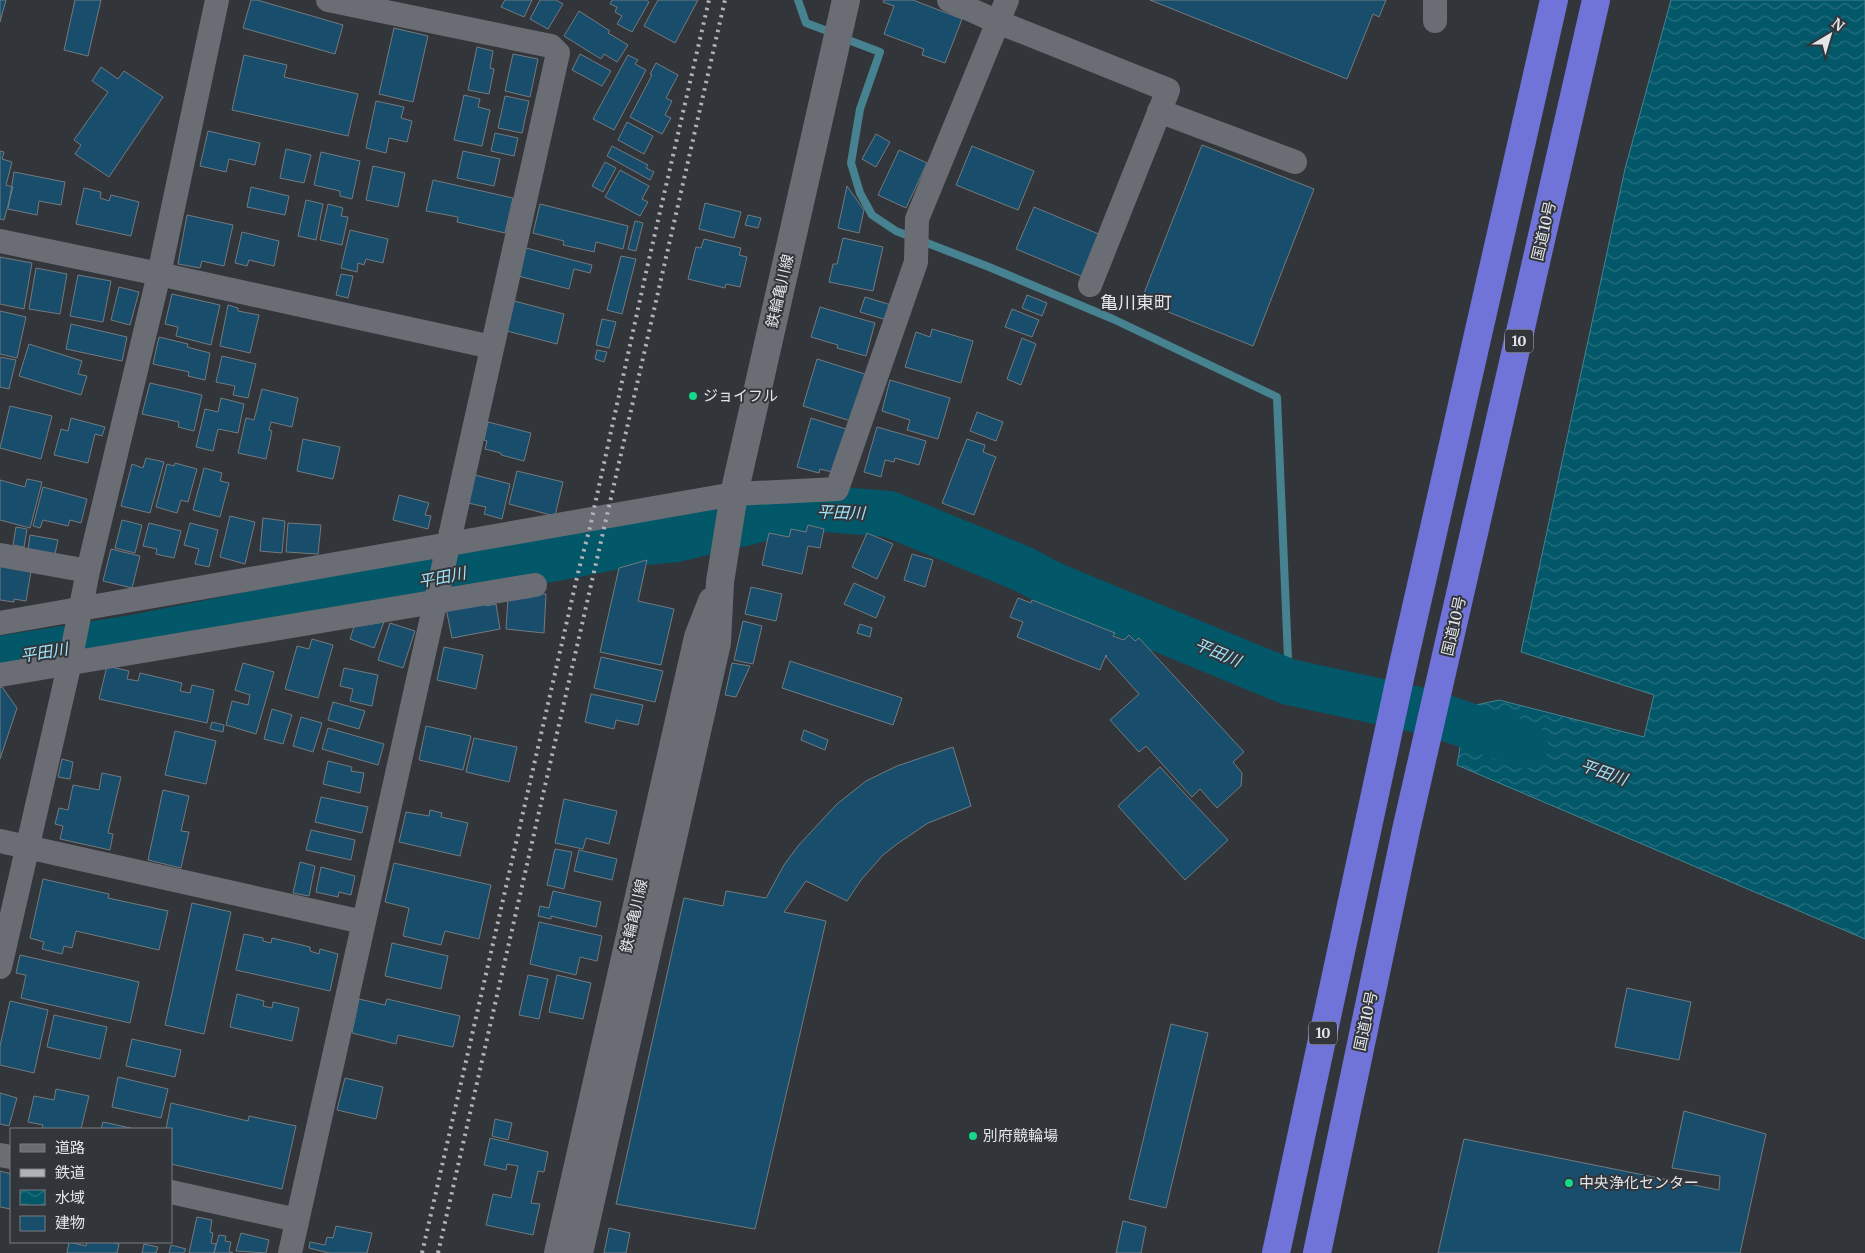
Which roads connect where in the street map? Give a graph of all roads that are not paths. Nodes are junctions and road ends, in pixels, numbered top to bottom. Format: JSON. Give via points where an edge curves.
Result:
{"nodes":[{"id":1,"x":216,"y":0,"type":"edge"},
{"id":2,"x":328,"y":0,"type":"edge"},
{"id":3,"x":846,"y":0,"type":"edge"},
{"id":4,"x":949,"y":0,"type":"edge"},
{"id":5,"x":1007,"y":0,"type":"edge"},
{"id":6,"x":1554,"y":0,"type":"edge"},
{"id":7,"x":1596,"y":0,"type":"edge"},
{"id":8,"x":998,"y":22,"type":"junction"},
{"id":9,"x":1159,"y":111,"type":"junction"},
{"id":10,"x":1295,"y":162,"type":"dead end"},
{"id":11,"x":0,"y":241,"type":"edge"},
{"id":12,"x":159,"y":274,"type":"junction"},
{"id":13,"x":1090,"y":285,"type":"dead end"},
{"id":14,"x":492,"y":347,"type":"junction"},
{"id":15,"x":734,"y":499,"type":"junction"},
{"id":16,"x":448,"y":545,"type":"junction"},
{"id":17,"x":0,"y":554,"type":"edge"},
{"id":18,"x":88,"y":571,"type":"junction"},
{"id":19,"x":720,"y":582,"type":"junction"},
{"id":20,"x":535,"y":585,"type":"dead end"},
{"id":21,"x":434,"y":602,"type":"junction"},
{"id":22,"x":82,"y":609,"type":"junction"},
{"id":23,"x":0,"y":623,"type":"edge"},
{"id":24,"x":70,"y":662,"type":"junction"},
{"id":25,"x":0,"y":675,"type":"edge"},
{"id":26,"x":0,"y":841,"type":"edge"},
{"id":27,"x":27,"y":846,"type":"junction"},
{"id":28,"x":363,"y":922,"type":"junction"},
{"id":29,"x":0,"y":967,"type":"edge"},
{"id":30,"x":172,"y":1192,"type":"edge"},
{"id":31,"x":297,"y":1220,"type":"junction"},
{"id":32,"x":290,"y":1253,"type":"edge"},
{"id":33,"x":558,"y":1253,"type":"edge"},
{"id":34,"x":579,"y":1253,"type":"edge"},
{"id":35,"x":1276,"y":1253,"type":"edge"},
{"id":36,"x":1317,"y":1253,"type":"edge"}],
"edges":[{"from":1,"to":12,"type":"street"},
{"from":2,"to":14,"type":"street","via":[[551,46],[558,52]]},
{"from":3,"to":15,"type":"main road","name":"鉄輪亀川線"},
{"from":4,"to":8,"type":"street"},
{"from":5,"to":8,"type":"street"},
{"from":6,"to":35,"type":"highway","number":"10","via":[[1402,669]]},
{"from":7,"to":36,"type":"highway","name":"国道10号","number":"10","via":[[1406,830]]},
{"from":8,"to":9,"type":"street","via":[[1168,90]]},
{"from":8,"to":15,"type":"street","via":[[917,219],[916,262],[837,489]]},
{"from":9,"to":10,"type":"street"},
{"from":9,"to":13,"type":"street"},
{"from":11,"to":12,"type":"street"},
{"from":12,"to":14,"type":"street"},
{"from":12,"to":18,"type":"street"},
{"from":14,"to":16,"type":"street"},
{"from":15,"to":16,"type":"street"},
{"from":15,"to":19,"type":"main road","name":"鉄輪亀川線"},
{"from":16,"to":21,"type":"street"},
{"from":16,"to":22,"type":"street"},
{"from":17,"to":18,"type":"street"},
{"from":18,"to":22,"type":"street"},
{"from":19,"to":33,"type":"main road","name":"鉄輪亀川線","via":[[698,637]]},
{"from":19,"to":34,"type":"main road","name":"鉄輪亀川線","via":[[717,643]]},
{"from":20,"to":21,"type":"street"},
{"from":21,"to":24,"type":"street"},
{"from":21,"to":28,"type":"street"},
{"from":22,"to":23,"type":"street"},
{"from":22,"to":24,"type":"street"},
{"from":24,"to":25,"type":"street"},
{"from":24,"to":27,"type":"street"},
{"from":26,"to":27,"type":"street"},
{"from":27,"to":28,"type":"street"},
{"from":27,"to":29,"type":"street"},
{"from":28,"to":31,"type":"street"},
{"from":30,"to":31,"type":"street"},
{"from":31,"to":32,"type":"street"}]}
